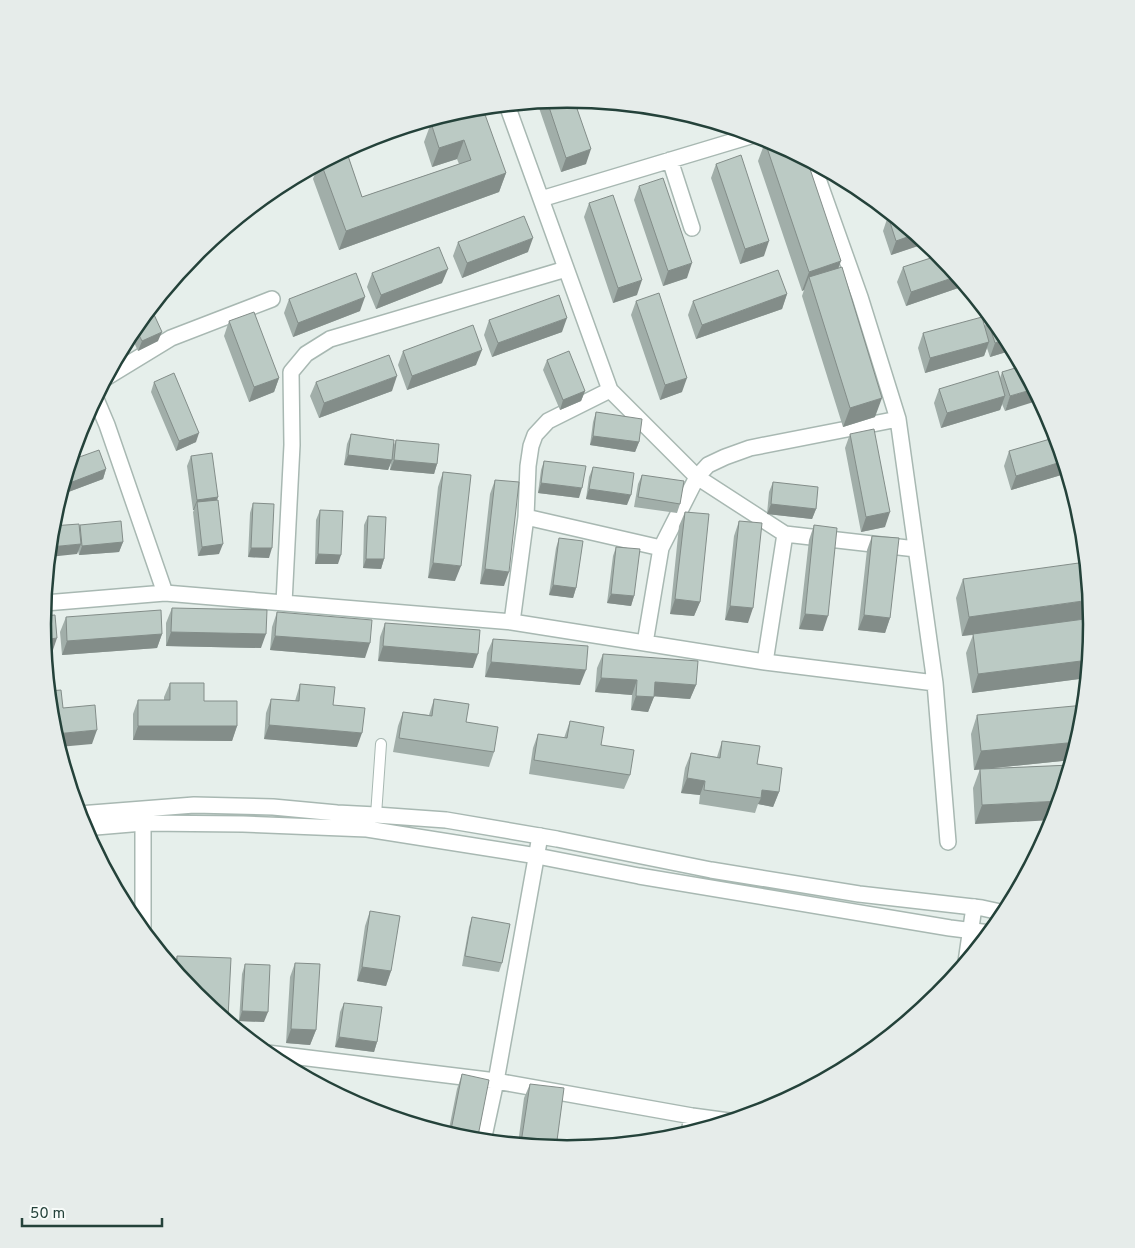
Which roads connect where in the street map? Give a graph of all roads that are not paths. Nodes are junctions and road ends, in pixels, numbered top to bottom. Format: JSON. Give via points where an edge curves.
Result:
{"nodes":[{"id":1,"x":509,"y":111,"type":"edge"},
{"id":2,"x":741,"y":138,"type":"edge"},
{"id":3,"x":670,"y":160,"type":"junction"},
{"id":4,"x":815,"y":171,"type":"edge"},
{"id":5,"x":541,"y":199,"type":"junction"},
{"id":6,"x":692,"y":228,"type":"dead end"},
{"id":7,"x":566,"y":269,"type":"junction"},
{"id":8,"x":272,"y":299,"type":"dead end"},
{"id":9,"x":118,"y":371,"type":"edge"},
{"id":10,"x":610,"y":390,"type":"junction"},
{"id":11,"x":99,"y":407,"type":"edge"},
{"id":12,"x":898,"y":419,"type":"junction"},
{"id":13,"x":697,"y":477,"type":"junction"},
{"id":14,"x":526,"y":517,"type":"junction"},
{"id":15,"x":785,"y":534,"type":"junction"},
{"id":16,"x":661,"y":548,"type":"junction"},
{"id":17,"x":916,"y":549,"type":"junction"},
{"id":18,"x":165,"y":593,"type":"junction"},
{"id":19,"x":52,"y":602,"type":"edge"},
{"id":20,"x":284,"y":603,"type":"junction"},
{"id":21,"x":512,"y":622,"type":"junction"},
{"id":22,"x":645,"y":643,"type":"junction"},
{"id":23,"x":765,"y":662,"type":"junction"},
{"id":24,"x":935,"y":682,"type":"junction"},
{"id":25,"x":381,"y":744,"type":"dead end"},
{"id":26,"x":376,"y":814,"type":"junction"},
{"id":27,"x":88,"y":815,"type":"edge"},
{"id":28,"x":114,"y":818,"type":"junction"},
{"id":29,"x":143,"y":823,"type":"junction"},
{"id":30,"x":92,"y":825,"type":"edge"},
{"id":31,"x":540,"y":836,"type":"junction"},
{"id":32,"x":948,"y":842,"type":"dead end"},
{"id":33,"x":537,"y":856,"type":"junction"},
{"id":34,"x":974,"y":908,"type":"junction"},
{"id":35,"x":997,"y":912,"type":"edge"},
{"id":36,"x":144,"y":919,"type":"edge"},
{"id":37,"x":970,"y":930,"type":"junction"},
{"id":38,"x":982,"y":932,"type":"edge"},
{"id":39,"x":968,"y":950,"type":"edge"},
{"id":40,"x":284,"y":1055,"type":"edge"},
{"id":41,"x":496,"y":1081,"type":"junction"},
{"id":42,"x":692,"y":1116,"type":"junction"},
{"id":43,"x":714,"y":1119,"type":"edge"},
{"id":44,"x":691,"y":1125,"type":"edge"},
{"id":45,"x":485,"y":1133,"type":"edge"}],
"edges":[{"from":1,"to":5,"type":"street"},
{"from":2,"to":3,"type":"street"},
{"from":3,"to":5,"type":"street"},
{"from":3,"to":6,"type":"street"},
{"from":4,"to":12,"type":"street","via":[[860,297]]},
{"from":5,"to":7,"type":"street"},
{"from":7,"to":10,"type":"street"},
{"from":7,"to":20,"type":"street","via":[[330,339],[306,354],[291,372],[292,445]]},
{"from":8,"to":9,"type":"street","via":[[171,338]]},
{"from":10,"to":13,"type":"street"},
{"from":10,"to":14,"type":"street","via":[[548,421],[536,435],[528,466]]},
{"from":11,"to":18,"type":"street"},
{"from":12,"to":13,"type":"street","via":[[750,448],[708,465]]},
{"from":12,"to":17,"type":"street"},
{"from":13,"to":15,"type":"street"},
{"from":13,"to":16,"type":"street"},
{"from":14,"to":16,"type":"street"},
{"from":14,"to":21,"type":"street"},
{"from":15,"to":17,"type":"street"},
{"from":15,"to":23,"type":"street"},
{"from":16,"to":22,"type":"street"},
{"from":17,"to":24,"type":"street"},
{"from":18,"to":19,"type":"street"},
{"from":18,"to":20,"type":"street"},
{"from":20,"to":21,"type":"street"},
{"from":21,"to":22,"type":"street"},
{"from":22,"to":23,"type":"street"},
{"from":23,"to":24,"type":"street"},
{"from":24,"to":32,"type":"street"},
{"from":25,"to":26,"type":"lane"},
{"from":26,"to":28,"type":"street","via":[[194,805]]},
{"from":26,"to":31,"type":"street","via":[[446,820]]},
{"from":27,"to":28,"type":"street"},
{"from":28,"to":29,"type":"street"},
{"from":28,"to":30,"type":"street"},
{"from":29,"to":33,"type":"street","via":[[367,830]]},
{"from":29,"to":36,"type":"street"},
{"from":31,"to":33,"type":"street"},
{"from":31,"to":34,"type":"street","via":[[711,870],[859,894]]},
{"from":33,"to":37,"type":"street"},
{"from":33,"to":41,"type":"street"},
{"from":34,"to":35,"type":"street"},
{"from":34,"to":37,"type":"street"},
{"from":37,"to":38,"type":"street"},
{"from":37,"to":39,"type":"street"},
{"from":40,"to":41,"type":"street"},
{"from":41,"to":42,"type":"street"},
{"from":41,"to":45,"type":"street"},
{"from":42,"to":43,"type":"street"},
{"from":42,"to":44,"type":"street"}]}
